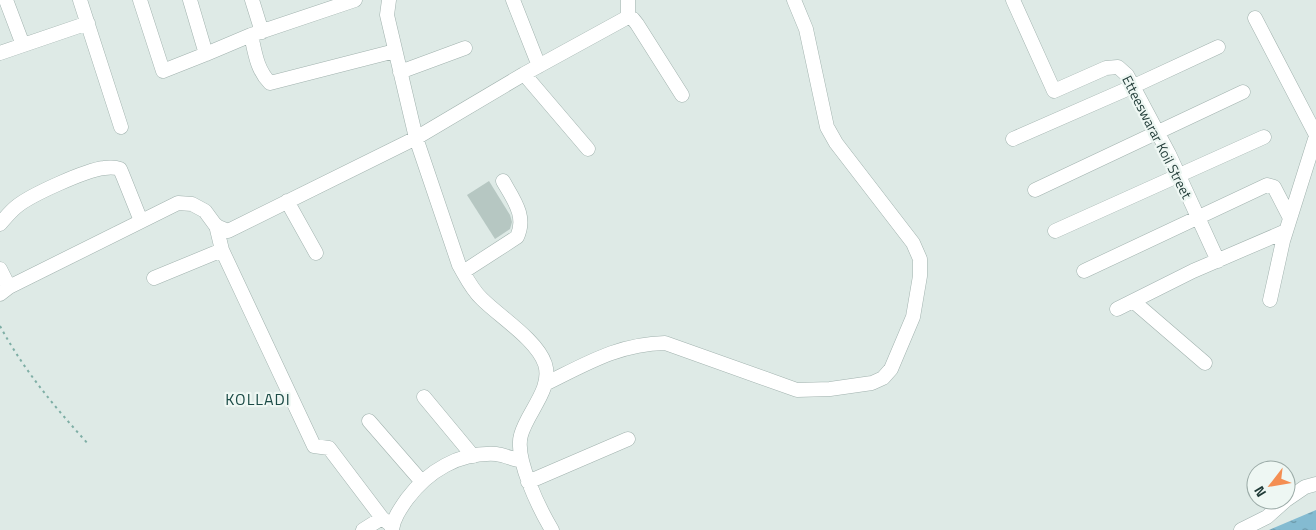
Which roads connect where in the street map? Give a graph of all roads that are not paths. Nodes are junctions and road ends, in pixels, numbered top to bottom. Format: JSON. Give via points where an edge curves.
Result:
{"nodes":[{"id":1,"x":6,"y":0,"type":"edge"},
{"id":2,"x":80,"y":0,"type":"edge"},
{"id":3,"x":140,"y":0,"type":"edge"},
{"id":4,"x":190,"y":0,"type":"edge"},
{"id":5,"x":252,"y":0,"type":"edge"},
{"id":6,"x":355,"y":0,"type":"edge"},
{"id":7,"x":390,"y":0,"type":"edge"},
{"id":8,"x":513,"y":0,"type":"edge"},
{"id":9,"x":628,"y":0,"type":"edge"},
{"id":10,"x":794,"y":0,"type":"edge"},
{"id":11,"x":1013,"y":0,"type":"edge"},
{"id":12,"x":321,"y":5,"type":"edge"},
{"id":13,"x":628,"y":17,"type":"junction"},
{"id":14,"x":1255,"y":18,"type":"dead end"},
{"id":15,"x":88,"y":22,"type":"junction"},
{"id":16,"x":257,"y":33,"type":"junction"},
{"id":17,"x":23,"y":44,"type":"junction"},
{"id":18,"x":1218,"y":47,"type":"dead end"},
{"id":19,"x":465,"y":48,"type":"dead end"},
{"id":20,"x":395,"y":51,"type":"junction"},
{"id":21,"x":0,"y":53,"type":"edge"},
{"id":22,"x":206,"y":54,"type":"junction"},
{"id":23,"x":539,"y":66,"type":"junction"},
{"id":24,"x":400,"y":72,"type":"junction"},
{"id":25,"x":524,"y":74,"type":"junction"},
{"id":26,"x":1134,"y":86,"type":"junction"},
{"id":27,"x":1243,"y":92,"type":"dead end"},
{"id":28,"x":682,"y":95,"type":"dead end"},
{"id":29,"x":121,"y":127,"type":"dead end"},
{"id":30,"x":1158,"y":132,"type":"junction"},
{"id":31,"x":1264,"y":136,"type":"dead end"},
{"id":32,"x":1316,"y":136,"type":"edge"},
{"id":33,"x":416,"y":138,"type":"junction"},
{"id":34,"x":1013,"y":139,"type":"dead end"},
{"id":35,"x":588,"y":149,"type":"dead end"},
{"id":36,"x":1313,"y":154,"type":"edge"},
{"id":37,"x":1179,"y":176,"type":"junction"},
{"id":38,"x":503,"y":181,"type":"dead end"},
{"id":39,"x":1035,"y":190,"type":"dead end"},
{"id":40,"x":287,"y":200,"type":"junction"},
{"id":41,"x":1198,"y":217,"type":"junction"},
{"id":42,"x":141,"y":221,"type":"junction"},
{"id":43,"x":0,"y":224,"type":"edge"},
{"id":44,"x":1288,"y":224,"type":"junction"},
{"id":45,"x":216,"y":225,"type":"junction"},
{"id":46,"x":1055,"y":231,"type":"dead end"},
{"id":47,"x":222,"y":250,"type":"junction"},
{"id":48,"x":316,"y":252,"type":"dead end"},
{"id":49,"x":1218,"y":261,"type":"junction"},
{"id":50,"x":0,"y":269,"type":"edge"},
{"id":51,"x":1084,"y":271,"type":"dead end"},
{"id":52,"x":463,"y":272,"type":"junction"},
{"id":53,"x":154,"y":278,"type":"dead end"},
{"id":54,"x":4,"y":291,"type":"edge"},
{"id":55,"x":1270,"y":300,"type":"dead end"},
{"id":56,"x":1133,"y":301,"type":"junction"},
{"id":57,"x":1117,"y":309,"type":"dead end"},
{"id":58,"x":1205,"y":363,"type":"dead end"},
{"id":59,"x":545,"y":384,"type":"junction"},
{"id":60,"x":424,"y":397,"type":"dead end"},
{"id":61,"x":369,"y":421,"type":"dead end"},
{"id":62,"x":628,"y":439,"type":"dead end"},
{"id":63,"x":474,"y":456,"type":"junction"},
{"id":64,"x":522,"y":462,"type":"junction"},
{"id":65,"x":422,"y":482,"type":"junction"},
{"id":66,"x":528,"y":482,"type":"junction"},
{"id":67,"x":1316,"y":484,"type":"edge"},
{"id":68,"x":1296,"y":493,"type":"edge"},
{"id":69,"x":1275,"y":510,"type":"edge"},
{"id":70,"x":389,"y":525,"type":"edge"},
{"id":71,"x":363,"y":530,"type":"edge"},
{"id":72,"x":552,"y":530,"type":"edge"},
{"id":73,"x":1240,"y":530,"type":"edge"}],
"edges":[{"from":1,"to":17,"type":"street"},
{"from":2,"to":15,"type":"street"},
{"from":3,"to":22,"type":"street","via":[[163,71]]},
{"from":4,"to":22,"type":"street"},
{"from":5,"to":16,"type":"street"},
{"from":6,"to":12,"type":"street"},
{"from":7,"to":20,"type":"street","via":[[387,15]]},
{"from":8,"to":23,"type":"street"},
{"from":9,"to":13,"type":"street"},
{"from":10,"to":59,"type":"street","via":[[806,29],[827,127],[913,243],[920,259],[913,317],[891,369],[872,383],[797,390],[664,343],[643,344],[610,353]]},
{"from":11,"to":26,"type":"street","name":"Etteeswarar Koil Street","via":[[1054,91],[1106,68],[1118,67]]},
{"from":12,"to":16,"type":"street"},
{"from":13,"to":23,"type":"street"},
{"from":13,"to":28,"type":"street","via":[[637,24]]},
{"from":14,"to":32,"type":"street"},
{"from":15,"to":17,"type":"street"},
{"from":15,"to":29,"type":"street"},
{"from":16,"to":20,"type":"street","via":[[259,69],[270,83]]},
{"from":16,"to":22,"type":"street"},
{"from":17,"to":21,"type":"street"},
{"from":18,"to":26,"type":"street"},
{"from":19,"to":24,"type":"street"},
{"from":20,"to":24,"type":"street"},
{"from":23,"to":25,"type":"street"},
{"from":24,"to":33,"type":"street"},
{"from":25,"to":33,"type":"street"},
{"from":25,"to":35,"type":"street"},
{"from":26,"to":30,"type":"street","name":"Etteeswarar Koil Street"},
{"from":26,"to":34,"type":"street"},
{"from":27,"to":30,"type":"street"},
{"from":30,"to":37,"type":"street","name":"Etteeswarar Koil Street"},
{"from":30,"to":39,"type":"street"},
{"from":31,"to":37,"type":"street"},
{"from":32,"to":36,"type":"street"},
{"from":33,"to":40,"type":"street"},
{"from":33,"to":52,"type":"street"},
{"from":36,"to":44,"type":"street"},
{"from":37,"to":41,"type":"street","name":"Etteeswarar Koil Street"},
{"from":37,"to":46,"type":"street"},
{"from":38,"to":52,"type":"street","via":[[520,212],[518,237]]},
{"from":40,"to":45,"type":"street","via":[[228,231]]},
{"from":40,"to":48,"type":"street"},
{"from":41,"to":44,"type":"street","via":[[1271,185]]},
{"from":41,"to":49,"type":"street","name":"Etteeswarar Koil Street"},
{"from":41,"to":51,"type":"street"},
{"from":42,"to":43,"type":"street","via":[[120,169],[114,167],[67,180],[17,206]]},
{"from":42,"to":45,"type":"street","via":[[178,203],[192,204],[205,211]]},
{"from":42,"to":54,"type":"street"},
{"from":44,"to":49,"type":"street"},
{"from":44,"to":55,"type":"street"},
{"from":45,"to":47,"type":"street"},
{"from":47,"to":53,"type":"street"},
{"from":47,"to":70,"type":"street","via":[[314,446],[329,448]]},
{"from":49,"to":56,"type":"street"},
{"from":50,"to":54,"type":"street"},
{"from":52,"to":59,"type":"street","via":[[482,299],[534,347],[544,363]]},
{"from":56,"to":57,"type":"street"},
{"from":56,"to":58,"type":"street"},
{"from":59,"to":64,"type":"street","via":[[520,436]]},
{"from":60,"to":63,"type":"street"},
{"from":61,"to":65,"type":"street"},
{"from":62,"to":66,"type":"street"},
{"from":63,"to":64,"type":"street","via":[[496,454]]},
{"from":63,"to":65,"type":"street","via":[[442,465]]},
{"from":64,"to":66,"type":"street"},
{"from":65,"to":70,"type":"street"},
{"from":66,"to":72,"type":"street"},
{"from":67,"to":68,"type":"street"},
{"from":69,"to":73,"type":"street"},
{"from":70,"to":71,"type":"street"}]}
